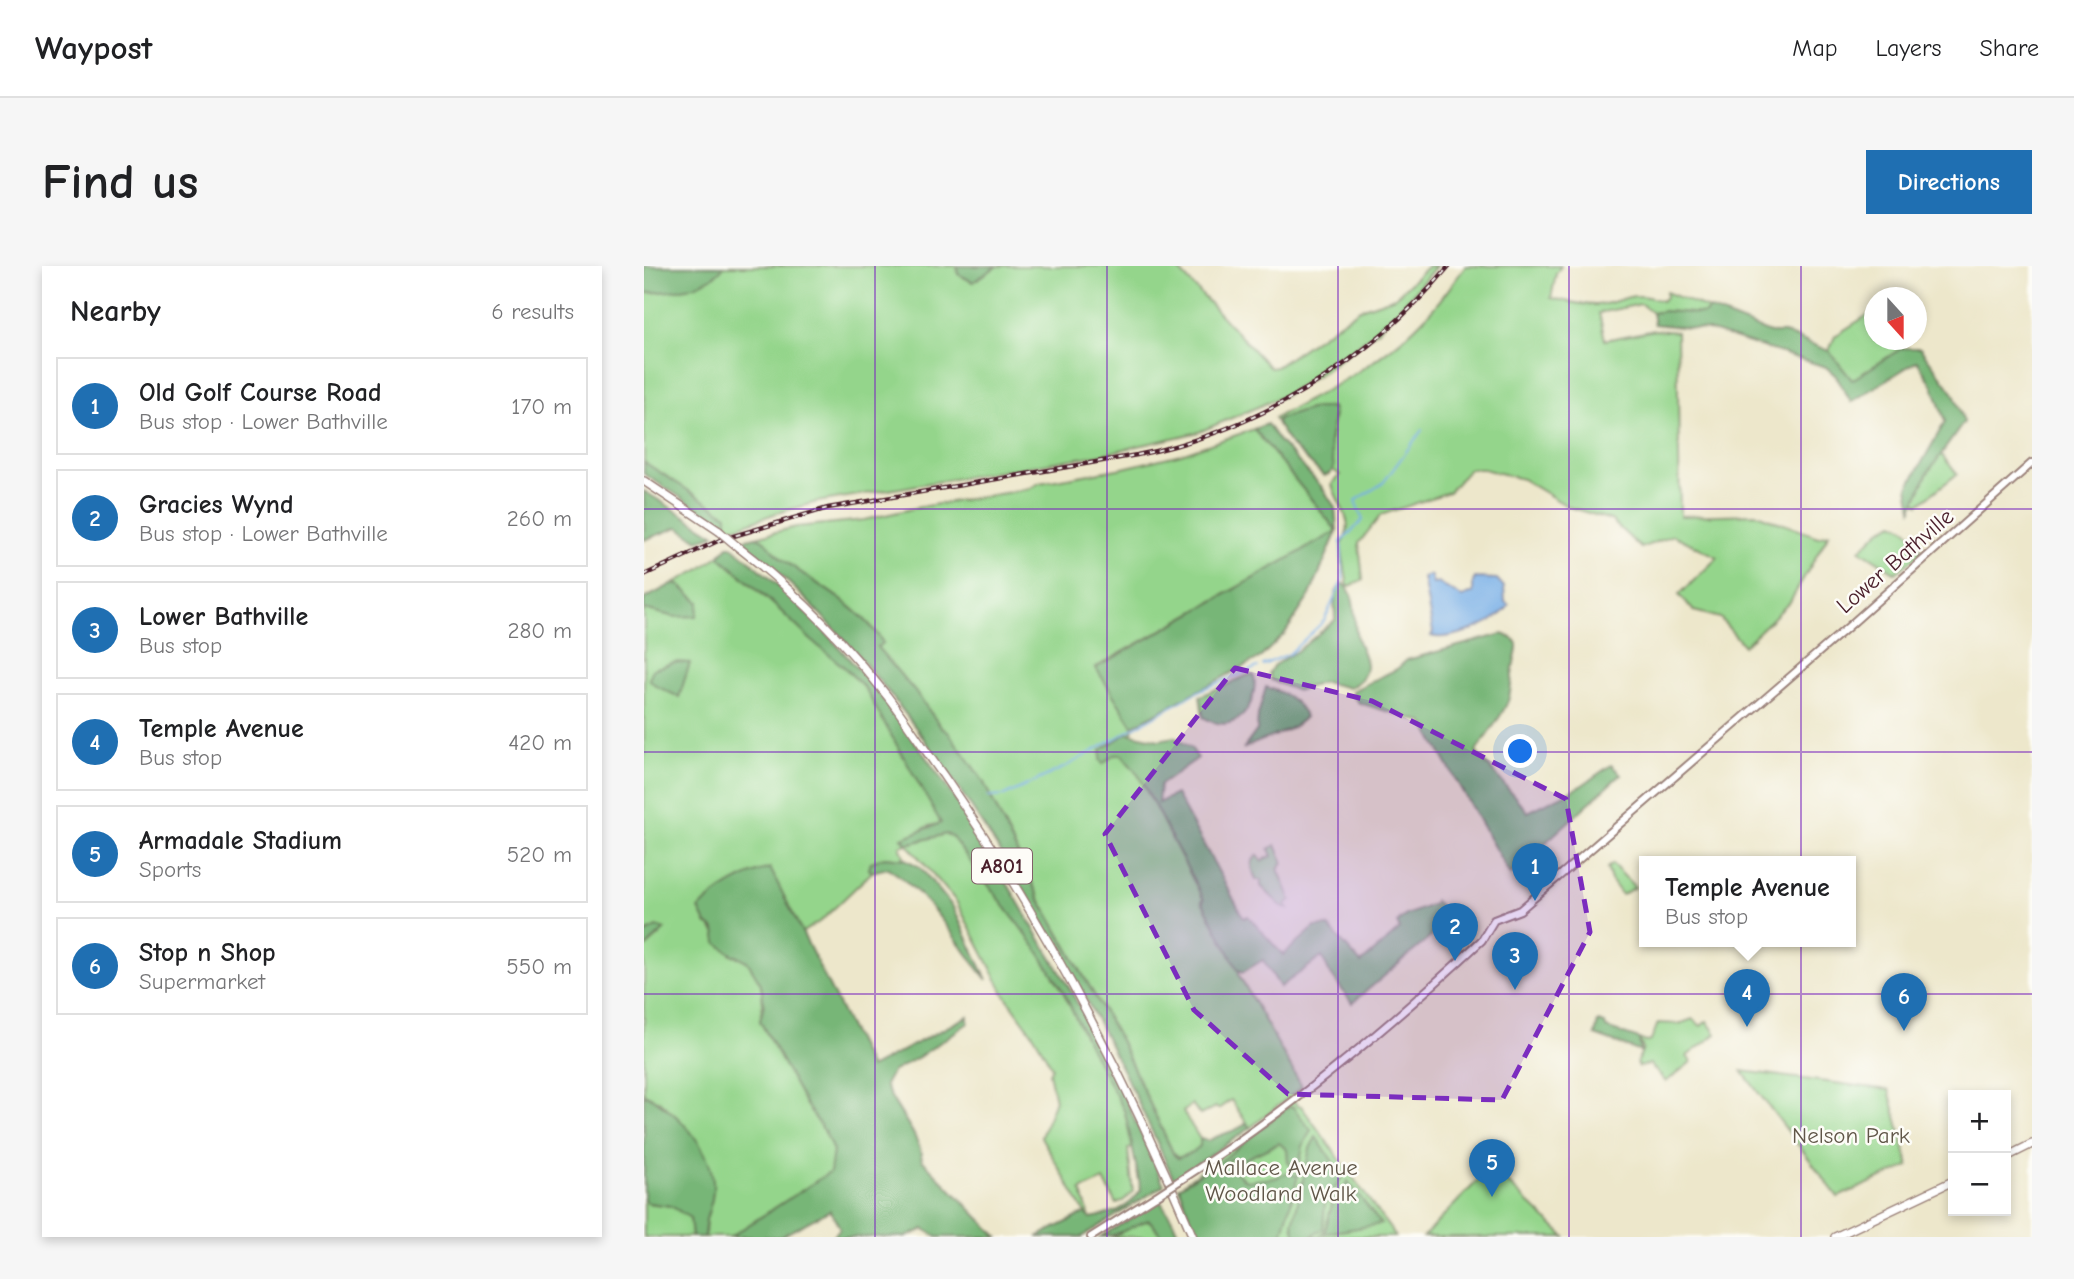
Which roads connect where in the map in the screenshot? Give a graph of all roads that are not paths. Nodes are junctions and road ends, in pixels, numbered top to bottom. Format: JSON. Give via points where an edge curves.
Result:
{"nodes":[{"id":1,"x":2032,"y":463,"type":"edge"},
{"id":2,"x":644,"y":481,"type":"edge"},
{"id":3,"x":2032,"y":1144,"type":"edge"},
{"id":4,"x":2011,"y":1154,"type":"edge"},
{"id":5,"x":1948,"y":1183,"type":"edge"},
{"id":6,"x":1091,"y":1237,"type":"edge"},
{"id":7,"x":1193,"y":1237,"type":"edge"},
{"id":8,"x":1835,"y":1237,"type":"edge"}],
"edges":[{"from":1,"to":6,"type":"main road","name":"Lower Bathville","bridge":true,"via":[[1520,910],[1494,920],[1482,940],[1362,1049],[1227,1150]]},
{"from":2,"to":7,"type":"main road","number":"A801","bridge":true,"via":[[767,569],[813,611],[888,698],[1016,888],[1101,1039]]},
{"from":3,"to":4,"type":"main road"},
{"from":5,"to":8,"type":"main road"}]}
